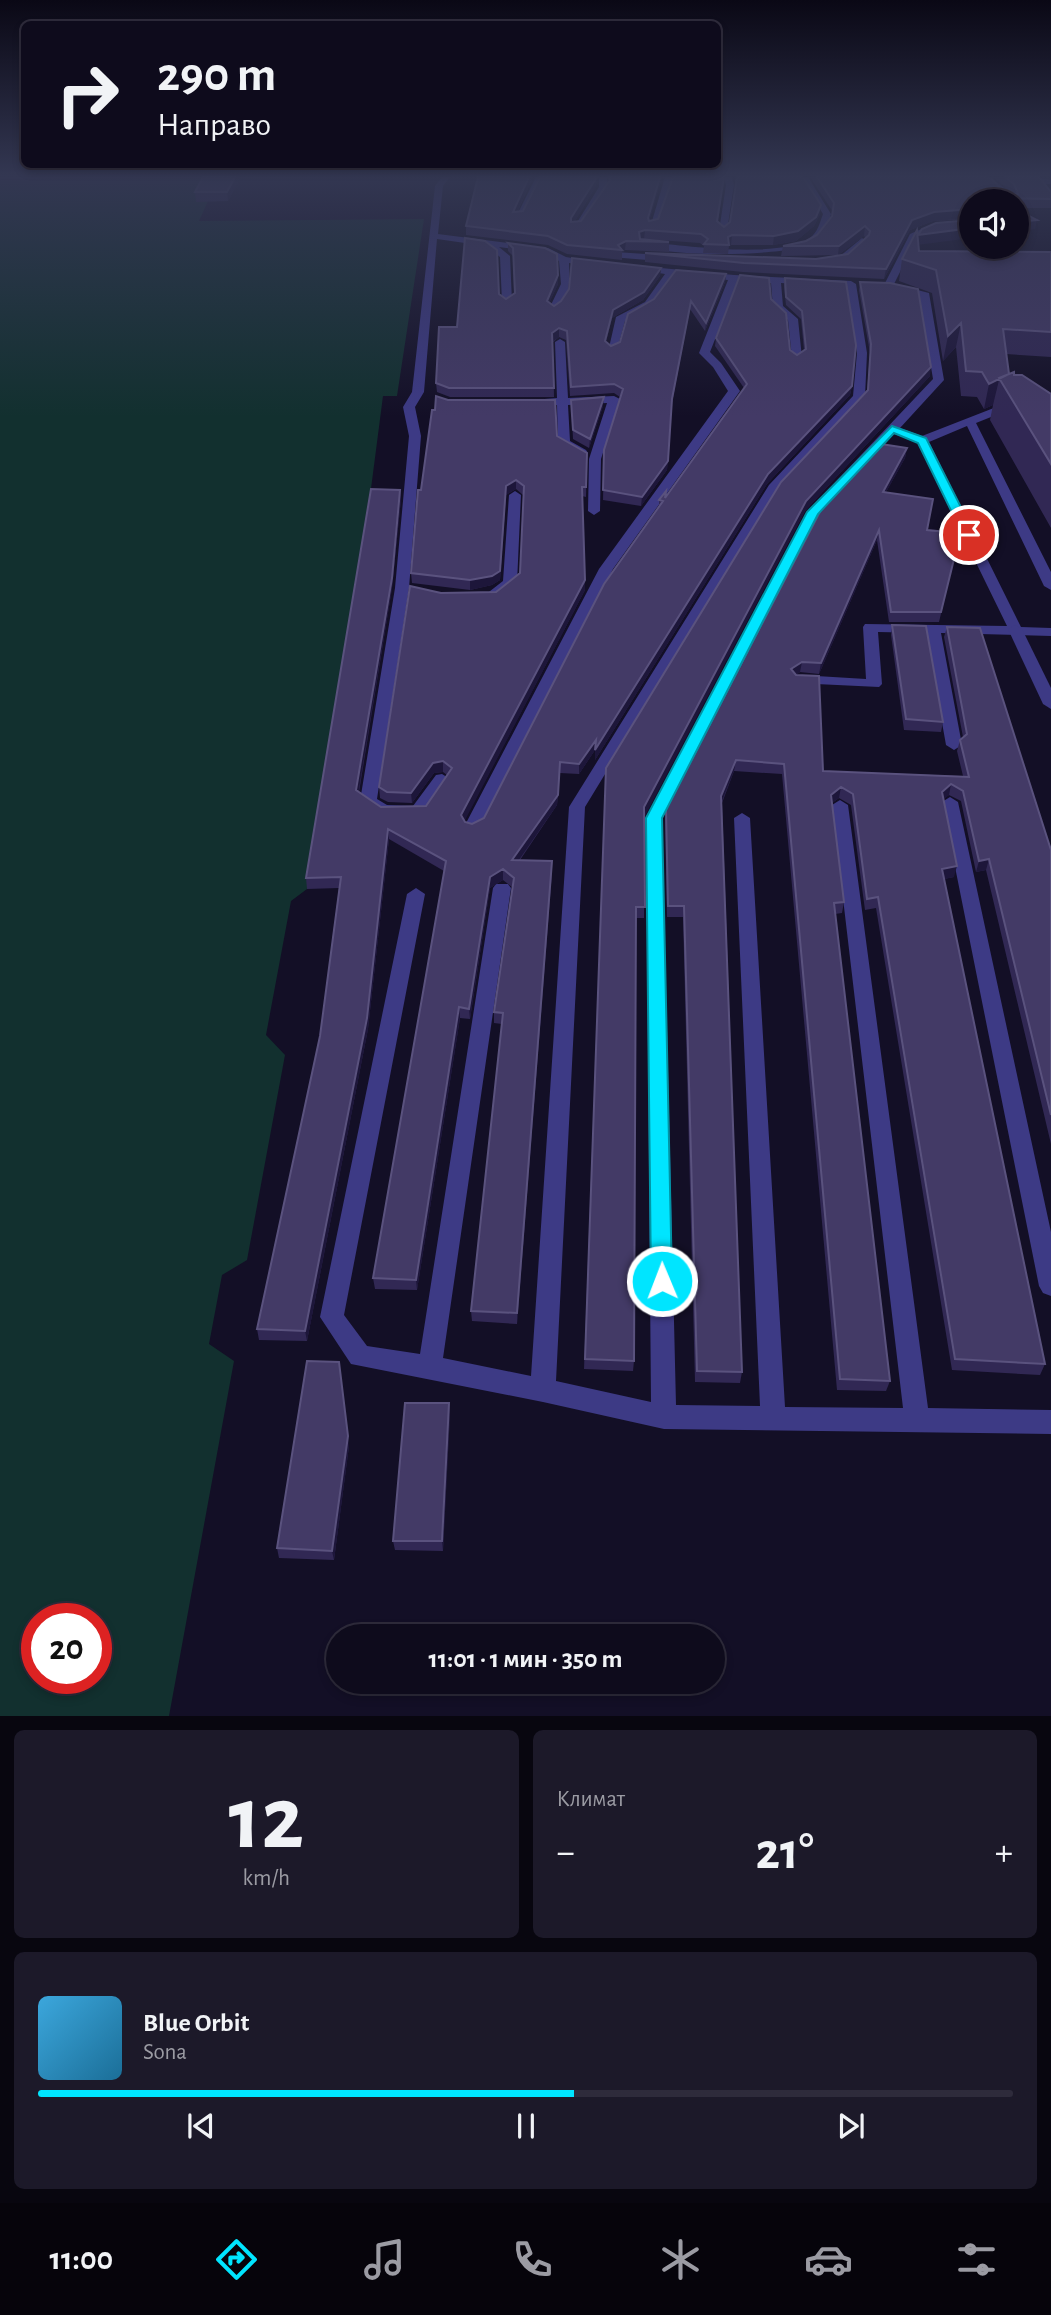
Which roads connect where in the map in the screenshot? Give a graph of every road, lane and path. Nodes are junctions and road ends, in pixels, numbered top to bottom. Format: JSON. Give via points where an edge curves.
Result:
{"nodes":[{"id":1,"x":432,"y":257,"type":"edge"},
{"id":2,"x":505,"y":257,"type":"edge"},
{"id":3,"x":556,"y":257,"type":"edge"},
{"id":4,"x":568,"y":257,"type":"edge"},
{"id":5,"x":845,"y":257,"type":"edge"},
{"id":6,"x":903,"y":257,"type":"edge"},
{"id":7,"x":697,"y":260,"type":"edge"},
{"id":8,"x":752,"y":262,"type":"edge"},
{"id":9,"x":815,"y":262,"type":"edge"},
{"id":10,"x":670,"y":266,"type":"junction"},
{"id":11,"x":734,"y":278,"type":"junction"},
{"id":12,"x":776,"y":281,"type":"junction"},
{"id":13,"x":876,"y":285,"type":"edge"},
{"id":14,"x":889,"y":285,"type":"junction"},
{"id":15,"x":507,"y":302,"type":"edge"},
{"id":16,"x":554,"y":309,"type":"edge"},
{"id":17,"x":559,"y":342,"type":"dead end"},
{"id":18,"x":612,"y":350,"type":"edge"},
{"id":19,"x":797,"y":358,"type":"edge"},
{"id":20,"x":1051,"y":399,"type":"edge"},
{"id":21,"x":513,"y":403,"type":"edge"},
{"id":22,"x":564,"y":403,"type":"junction"},
{"id":23,"x":971,"y":423,"type":"junction"},
{"id":24,"x":892,"y":429,"type":"junction"},
{"id":25,"x":922,"y":440,"type":"junction"},
{"id":26,"x":595,"y":459,"type":"junction"},
{"id":27,"x":515,"y":495,"type":"dead end"},
{"id":28,"x":594,"y":511,"type":"dead end"},
{"id":29,"x":1051,"y":586,"type":"edge"},
{"id":30,"x":482,"y":595,"type":"edge"},
{"id":31,"x":1015,"y":629,"type":"junction"},
{"id":32,"x":933,"y":630,"type":"junction"},
{"id":33,"x":1051,"y":632,"type":"edge"},
{"id":34,"x":800,"y":680,"type":"edge"},
{"id":35,"x":1051,"y":704,"type":"edge"},
{"id":36,"x":954,"y":745,"type":"dead end"},
{"id":37,"x":442,"y":779,"type":"edge"},
{"id":38,"x":950,"y":802,"type":"dead end"},
{"id":39,"x":840,"y":805,"type":"dead end"},
{"id":40,"x":742,"y":818,"type":"dead end"},
{"id":41,"x":473,"y":827,"type":"edge"},
{"id":42,"x":502,"y":888,"type":"dead end"},
{"id":43,"x":416,"y":894,"type":"dead end"},
{"id":44,"x":1051,"y":1286,"type":"edge"},
{"id":45,"x":430,"y":1367,"type":"junction"},
{"id":46,"x":542,"y":1390,"type":"junction"},
{"id":47,"x":664,"y":1417,"type":"junction"},
{"id":48,"x":772,"y":1419,"type":"junction"},
{"id":49,"x":917,"y":1421,"type":"junction"},
{"id":50,"x":1051,"y":1422,"type":"edge"}],
"edges":[{"from":1,"to":37,"type":"street","via":[[423,394],[409,407],[415,436],[409,590],[368,800],[383,810],[418,811]]},
{"from":2,"to":15,"type":"street"},
{"from":3,"to":16,"type":"street","via":[[566,284]]},
{"from":4,"to":10,"type":"street"},
{"from":5,"to":9,"type":"street"},
{"from":6,"to":14,"type":"street"},
{"from":7,"to":8,"type":"street"},
{"from":10,"to":11,"type":"street"},
{"from":10,"to":18,"type":"street","via":[[648,304],[620,319]]},
{"from":11,"to":12,"type":"street"},
{"from":11,"to":41,"type":"street","via":[[704,353],[734,391],[606,569]]},
{"from":12,"to":19,"type":"street","via":[[778,307],[793,319]]},
{"from":12,"to":46,"type":"street","via":[[857,284],[862,353],[859,397],[773,488],[576,807]]},
{"from":13,"to":14,"type":"street"},
{"from":14,"to":24,"type":"street","via":[[924,293],[939,380]]},
{"from":17,"to":22,"type":"street"},
{"from":20,"to":23,"type":"street"},
{"from":21,"to":22,"type":"street"},
{"from":22,"to":26,"type":"street","via":[[565,443]]},
{"from":22,"to":26,"type":"street","via":[[614,399]]},
{"from":23,"to":25,"type":"street"},
{"from":23,"to":29,"type":"street"},
{"from":24,"to":25,"type":"street"},
{"from":24,"to":47,"type":"street","via":[[813,512],[654,818]]},
{"from":25,"to":31,"type":"street"},
{"from":26,"to":28,"type":"street"},
{"from":27,"to":30,"type":"street","via":[[510,583],[496,595]]},
{"from":31,"to":32,"type":"street"},
{"from":31,"to":33,"type":"street"},
{"from":31,"to":35,"type":"street"},
{"from":32,"to":34,"type":"street","via":[[870,627],[874,684]]},
{"from":32,"to":36,"type":"street"},
{"from":38,"to":44,"type":"street"},
{"from":39,"to":49,"type":"street"},
{"from":40,"to":48,"type":"street"},
{"from":42,"to":45,"type":"street"},
{"from":43,"to":45,"type":"street","via":[[331,1317],[359,1356]]},
{"from":45,"to":46,"type":"street"},
{"from":46,"to":47,"type":"street"},
{"from":47,"to":48,"type":"street"},
{"from":48,"to":49,"type":"street"},
{"from":49,"to":50,"type":"street"}]}
